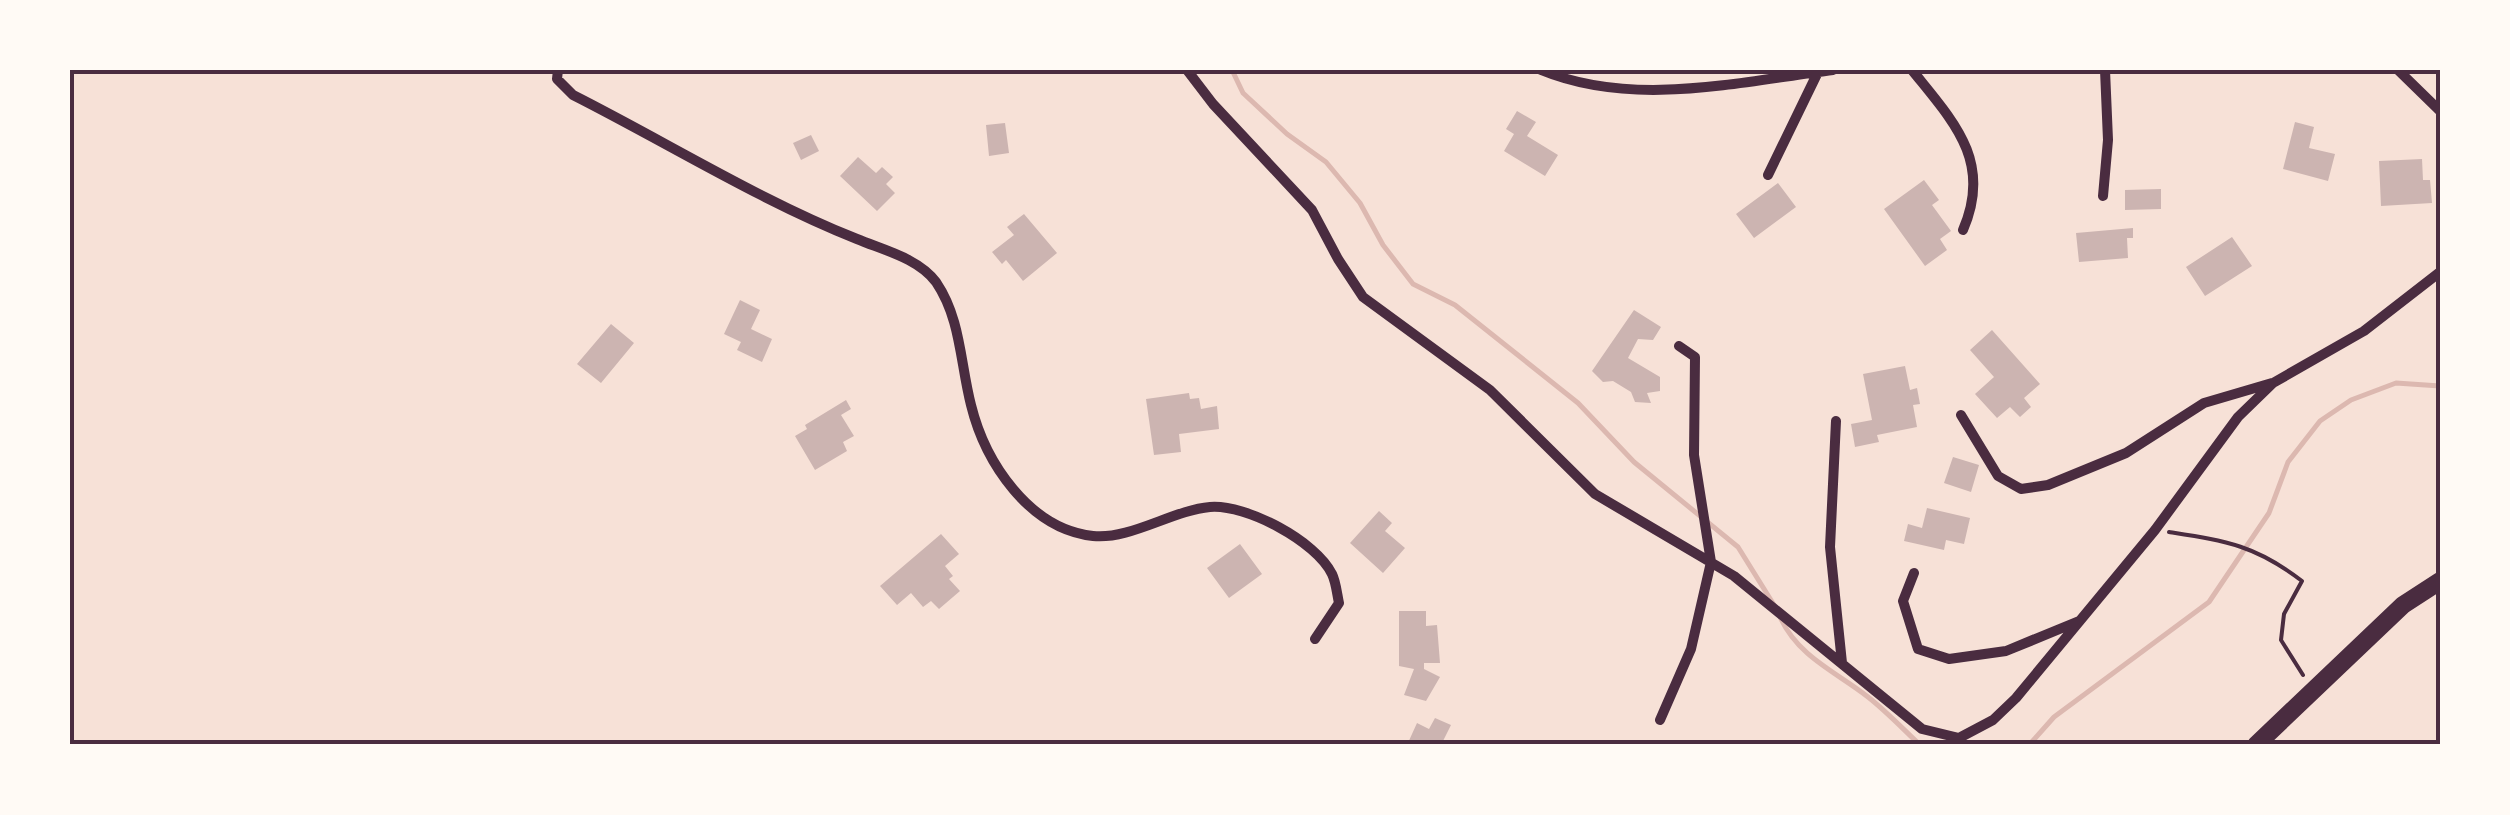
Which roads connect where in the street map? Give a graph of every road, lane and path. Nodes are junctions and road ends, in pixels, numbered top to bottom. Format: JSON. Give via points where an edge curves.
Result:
{"nodes":[{"id":1,"x":558,"y":70,"type":"edge"},
{"id":2,"x":1187,"y":70,"type":"edge"},
{"id":3,"x":1541,"y":70,"type":"edge"},
{"id":4,"x":1595,"y":70,"type":"edge"},
{"id":5,"x":1833,"y":70,"type":"edge"},
{"id":6,"x":1912,"y":70,"type":"edge"},
{"id":7,"x":2106,"y":70,"type":"edge"},
{"id":8,"x":2398,"y":70,"type":"edge"},
{"id":9,"x":1812,"y":72,"type":"edge"},
{"id":10,"x":1592,"y":84,"type":"junction"},
{"id":11,"x":2440,"y":110,"type":"edge"},
{"id":12,"x":1768,"y":175,"type":"dead end"},
{"id":13,"x":2103,"y":196,"type":"dead end"},
{"id":14,"x":1963,"y":230,"type":"dead end"},
{"id":15,"x":2440,"y":272,"type":"edge"},
{"id":16,"x":1680,"y":346,"type":"dead end"},
{"id":17,"x":2274,"y":382,"type":"junction"},
{"id":18,"x":1961,"y":415,"type":"dead end"},
{"id":19,"x":1836,"y":421,"type":"dead end"},
{"id":20,"x":2154,"y":530,"type":"junction"},
{"id":21,"x":1710,"y":562,"type":"junction"},
{"id":22,"x":1914,"y":573,"type":"dead end"},
{"id":23,"x":2440,"y":581,"type":"edge"},
{"id":24,"x":2080,"y":620,"type":"junction"},
{"id":25,"x":1315,"y":639,"type":"dead end"},
{"id":26,"x":1842,"y":663,"type":"junction"},
{"id":27,"x":2313,"y":689,"type":"junction"},
{"id":28,"x":1660,"y":720,"type":"dead end"},
{"id":29,"x":2256,"y":745,"type":"edge"}],
"edges":[{"from":1,"to":25,"type":"street","via":[[557,79],[573,95],[800,217],[914,262],[932,278],[952,307],[972,408],[997,468],[1029,507],[1063,528],[1095,537],[1208,507],[1239,508],[1292,534],[1331,572],[1339,603]]},
{"from":2,"to":21,"type":"street","via":[[1312,210],[1364,297],[1490,390],[1595,494]]},
{"from":3,"to":10,"type":"street"},
{"from":4,"to":10,"type":"street"},
{"from":5,"to":9,"type":"street"},
{"from":6,"to":14,"type":"street","via":[[1957,125],[1973,160],[1972,208]]},
{"from":7,"to":13,"type":"street"},
{"from":8,"to":11,"type":"street"},
{"from":9,"to":10,"type":"street","via":[[1682,89]]},
{"from":9,"to":12,"type":"street"},
{"from":15,"to":17,"type":"street","via":[[2364,331]]},
{"from":16,"to":21,"type":"street","via":[[1695,357],[1694,455]]},
{"from":17,"to":18,"type":"street","via":[[2204,403],[2126,452],[2048,486],[2021,489],[1998,476]]},
{"from":17,"to":20,"type":"street","via":[[2238,417]]},
{"from":19,"to":26,"type":"street","via":[[1830,546]]},
{"from":20,"to":24,"type":"street"},
{"from":20,"to":27,"type":"path","via":[[2230,542],[2272,558],[2302,581],[2284,614],[2280,640]]},
{"from":21,"to":26,"type":"street"},
{"from":21,"to":28,"type":"street","via":[[1691,648]]},
{"from":22,"to":24,"type":"street","via":[[1903,601],[1918,649],[1949,659],[2006,651]]},
{"from":23,"to":27,"type":"main road","via":[[2403,605]]},
{"from":24,"to":26,"type":"street","via":[[1993,720],[1959,738],[1922,729]]},
{"from":27,"to":29,"type":"main road"}]}
